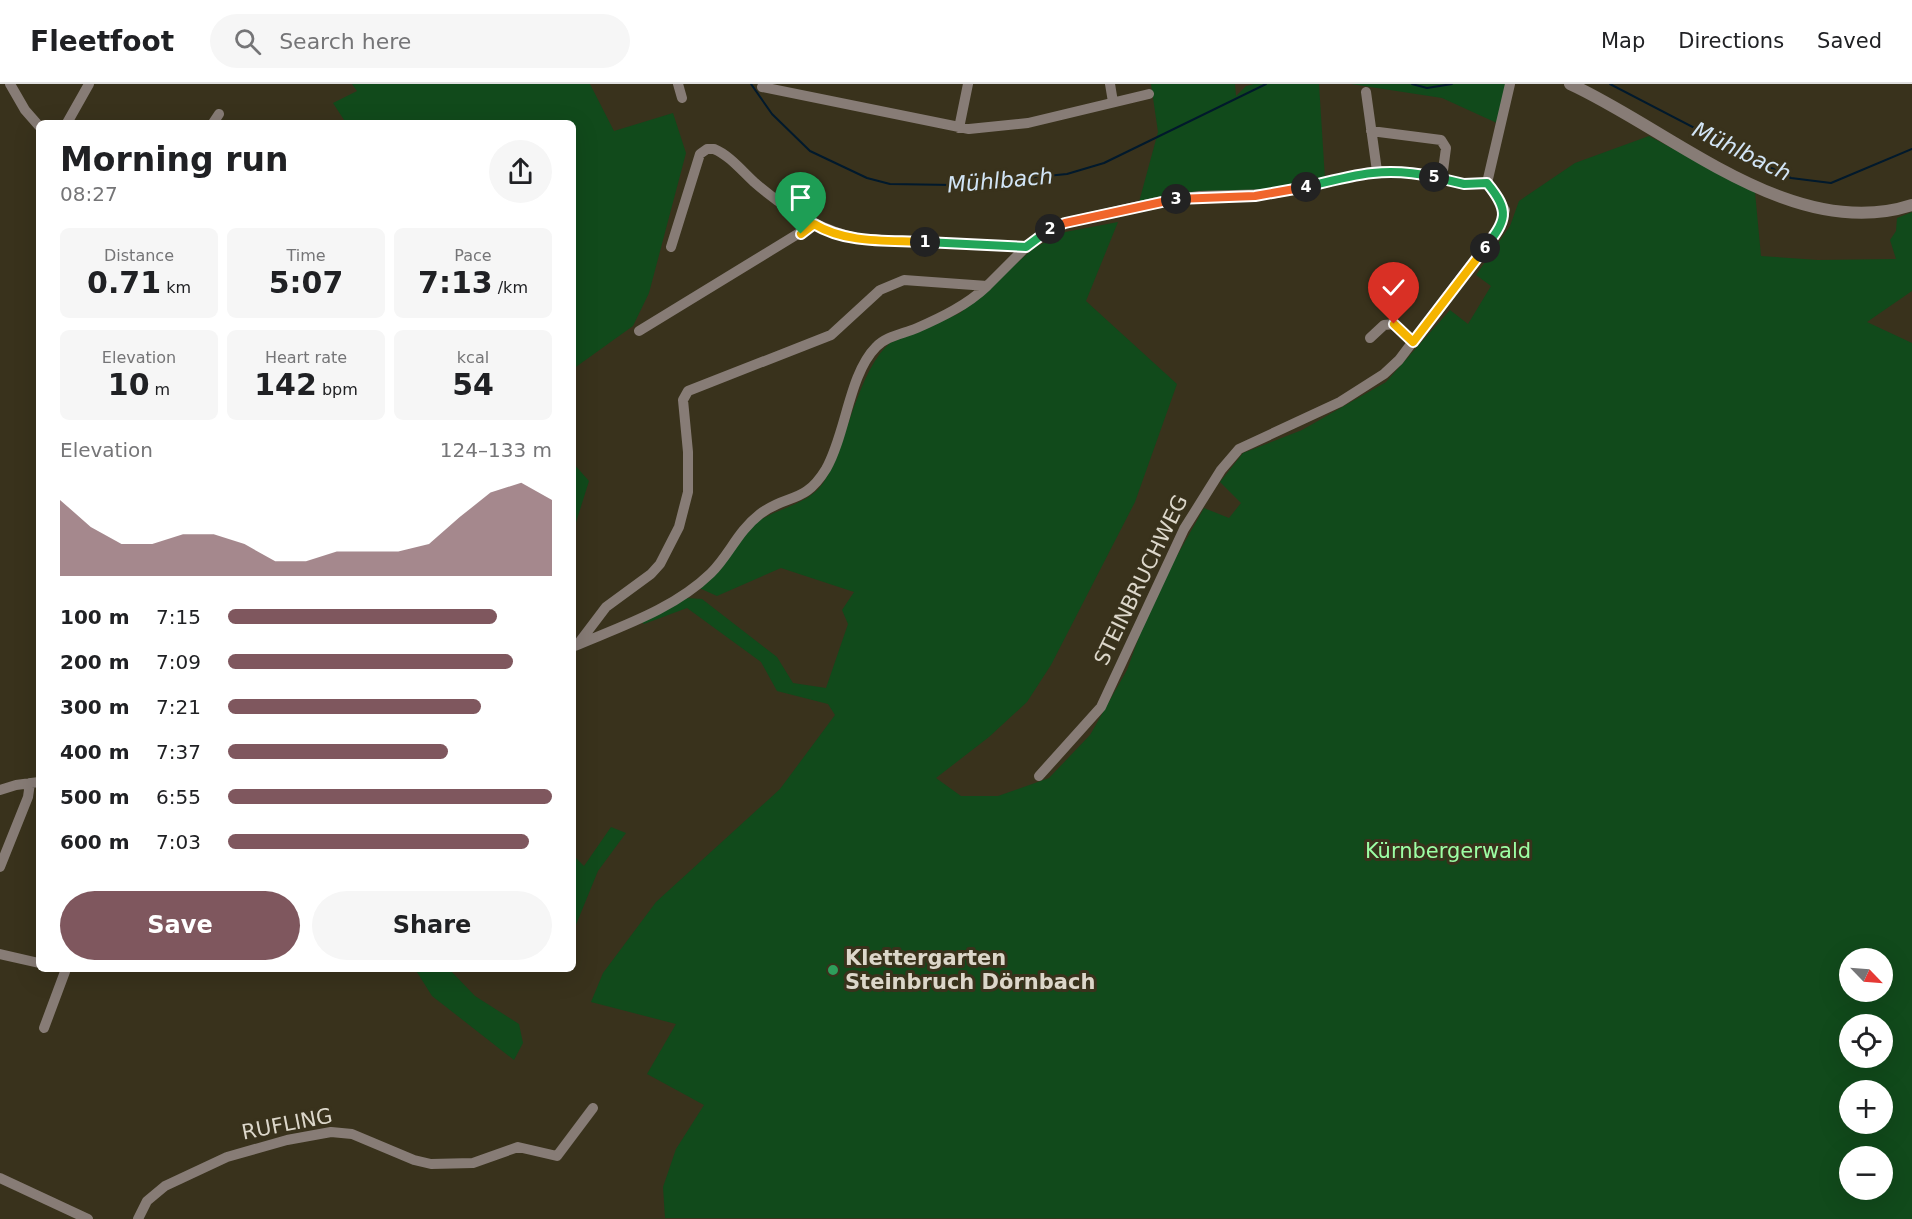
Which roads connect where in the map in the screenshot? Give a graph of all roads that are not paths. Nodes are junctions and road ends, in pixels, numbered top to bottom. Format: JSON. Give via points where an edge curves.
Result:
{"nodes":[{"id":1,"x":10,"y":84,"type":"edge"},
{"id":2,"x":90,"y":84,"type":"edge"},
{"id":3,"x":678,"y":84,"type":"edge"},
{"id":4,"x":968,"y":84,"type":"edge"},
{"id":5,"x":1110,"y":84,"type":"edge"},
{"id":6,"x":1510,"y":84,"type":"edge"},
{"id":7,"x":1570,"y":84,"type":"edge"},
{"id":8,"x":762,"y":87,"type":"dead end"},
{"id":9,"x":1366,"y":92,"type":"dead end"},
{"id":10,"x":1149,"y":94,"type":"dead end"},
{"id":11,"x":682,"y":99,"type":"dead end"},
{"id":12,"x":1113,"y":102,"type":"junction"},
{"id":13,"x":69,"y":120,"type":"edge"},
{"id":14,"x":36,"y":123,"type":"edge"},
{"id":15,"x":959,"y":128,"type":"junction"},
{"id":16,"x":1371,"y":130,"type":"junction"},
{"id":17,"x":1377,"y":171,"type":"junction"},
{"id":18,"x":1442,"y":178,"type":"junction"},
{"id":19,"x":1487,"y":183,"type":"junction"},
{"id":20,"x":1912,"y":205,"type":"edge"},
{"id":21,"x":814,"y":224,"type":"junction"},
{"id":22,"x":671,"y":247,"type":"dead end"},
{"id":23,"x":1026,"y":247,"type":"junction"},
{"id":24,"x":987,"y":286,"type":"junction"},
{"id":25,"x":639,"y":332,"type":"dead end"},
{"id":26,"x":1370,"y":338,"type":"dead end"},
{"id":27,"x":1413,"y":342,"type":"junction"},
{"id":28,"x":576,"y":644,"type":"edge"},
{"id":29,"x":576,"y":645,"type":"edge"},
{"id":30,"x":1039,"y":776,"type":"dead end"},
{"id":31,"x":35,"y":783,"type":"edge"},
{"id":32,"x":0,"y":790,"type":"edge"},
{"id":33,"x":0,"y":867,"type":"edge"},
{"id":34,"x":0,"y":954,"type":"edge"},
{"id":35,"x":36,"y":962,"type":"edge"},
{"id":36,"x":62,"y":972,"type":"edge"},
{"id":37,"x":44,"y":1028,"type":"dead end"},
{"id":38,"x":592,"y":1108,"type":"dead end"},
{"id":39,"x":0,"y":1178,"type":"edge"},
{"id":40,"x":88,"y":1219,"type":"edge"},
{"id":41,"x":138,"y":1219,"type":"edge"}],
"edges":[{"from":1,"to":14,"type":"street"},
{"from":2,"to":13,"type":"street"},
{"from":3,"to":11,"type":"street"},
{"from":4,"to":15,"type":"street"},
{"from":5,"to":12,"type":"street"},
{"from":6,"to":19,"type":"street"},
{"from":7,"to":20,"type":"street","via":[[1756,188],[1802,203],[1849,211],[1890,211]]},
{"from":8,"to":15,"type":"street"},
{"from":9,"to":16,"type":"street"},
{"from":10,"to":12,"type":"street"},
{"from":12,"to":15,"type":"street","via":[[1028,123],[988,129]]},
{"from":16,"to":17,"type":"street"},
{"from":16,"to":18,"type":"street","via":[[1441,140],[1446,148]]},
{"from":17,"to":18,"type":"street","via":[[1396,170]]},
{"from":17,"to":23,"type":"street","via":[[1270,194],[1162,201],[1065,223]]},
{"from":18,"to":19,"type":"street","via":[[1475,185]]},
{"from":19,"to":27,"type":"street","name":"STEINBRUCHWEG","via":[[1505,210],[1500,226]]},
{"from":21,"to":22,"type":"street","via":[[774,199],[721,152],[707,149],[700,154]]},
{"from":21,"to":23,"type":"street","via":[[861,239]]},
{"from":21,"to":25,"type":"street"},
{"from":23,"to":24,"type":"street"},
{"from":24,"to":28,"type":"street","via":[[895,281],[831,335],[688,391],[683,407],[688,492],[679,527],[660,564],[606,607]]},
{"from":24,"to":29,"type":"street","via":[[948,313],[874,348],[860,374],[831,459],[811,490],[759,515],[739,534],[712,572],[679,599],[616,631]]},
{"from":26,"to":27,"type":"street","via":[[1384,325],[1394,324]]},
{"from":27,"to":30,"type":"street","name":"STEINBRUCHWEG","via":[[1384,374],[1362,389],[1239,449],[1184,529],[1101,707]]},
{"from":31,"to":32,"type":"street"},
{"from":31,"to":33,"type":"street"},
{"from":34,"to":35,"type":"street"},
{"from":36,"to":37,"type":"street"},
{"from":38,"to":41,"type":"street","name":"RUFLING","via":[[557,1156],[518,1147],[473,1163],[430,1164],[352,1134],[331,1132],[287,1140],[227,1157],[165,1186],[147,1201]]},
{"from":39,"to":40,"type":"street"}]}
